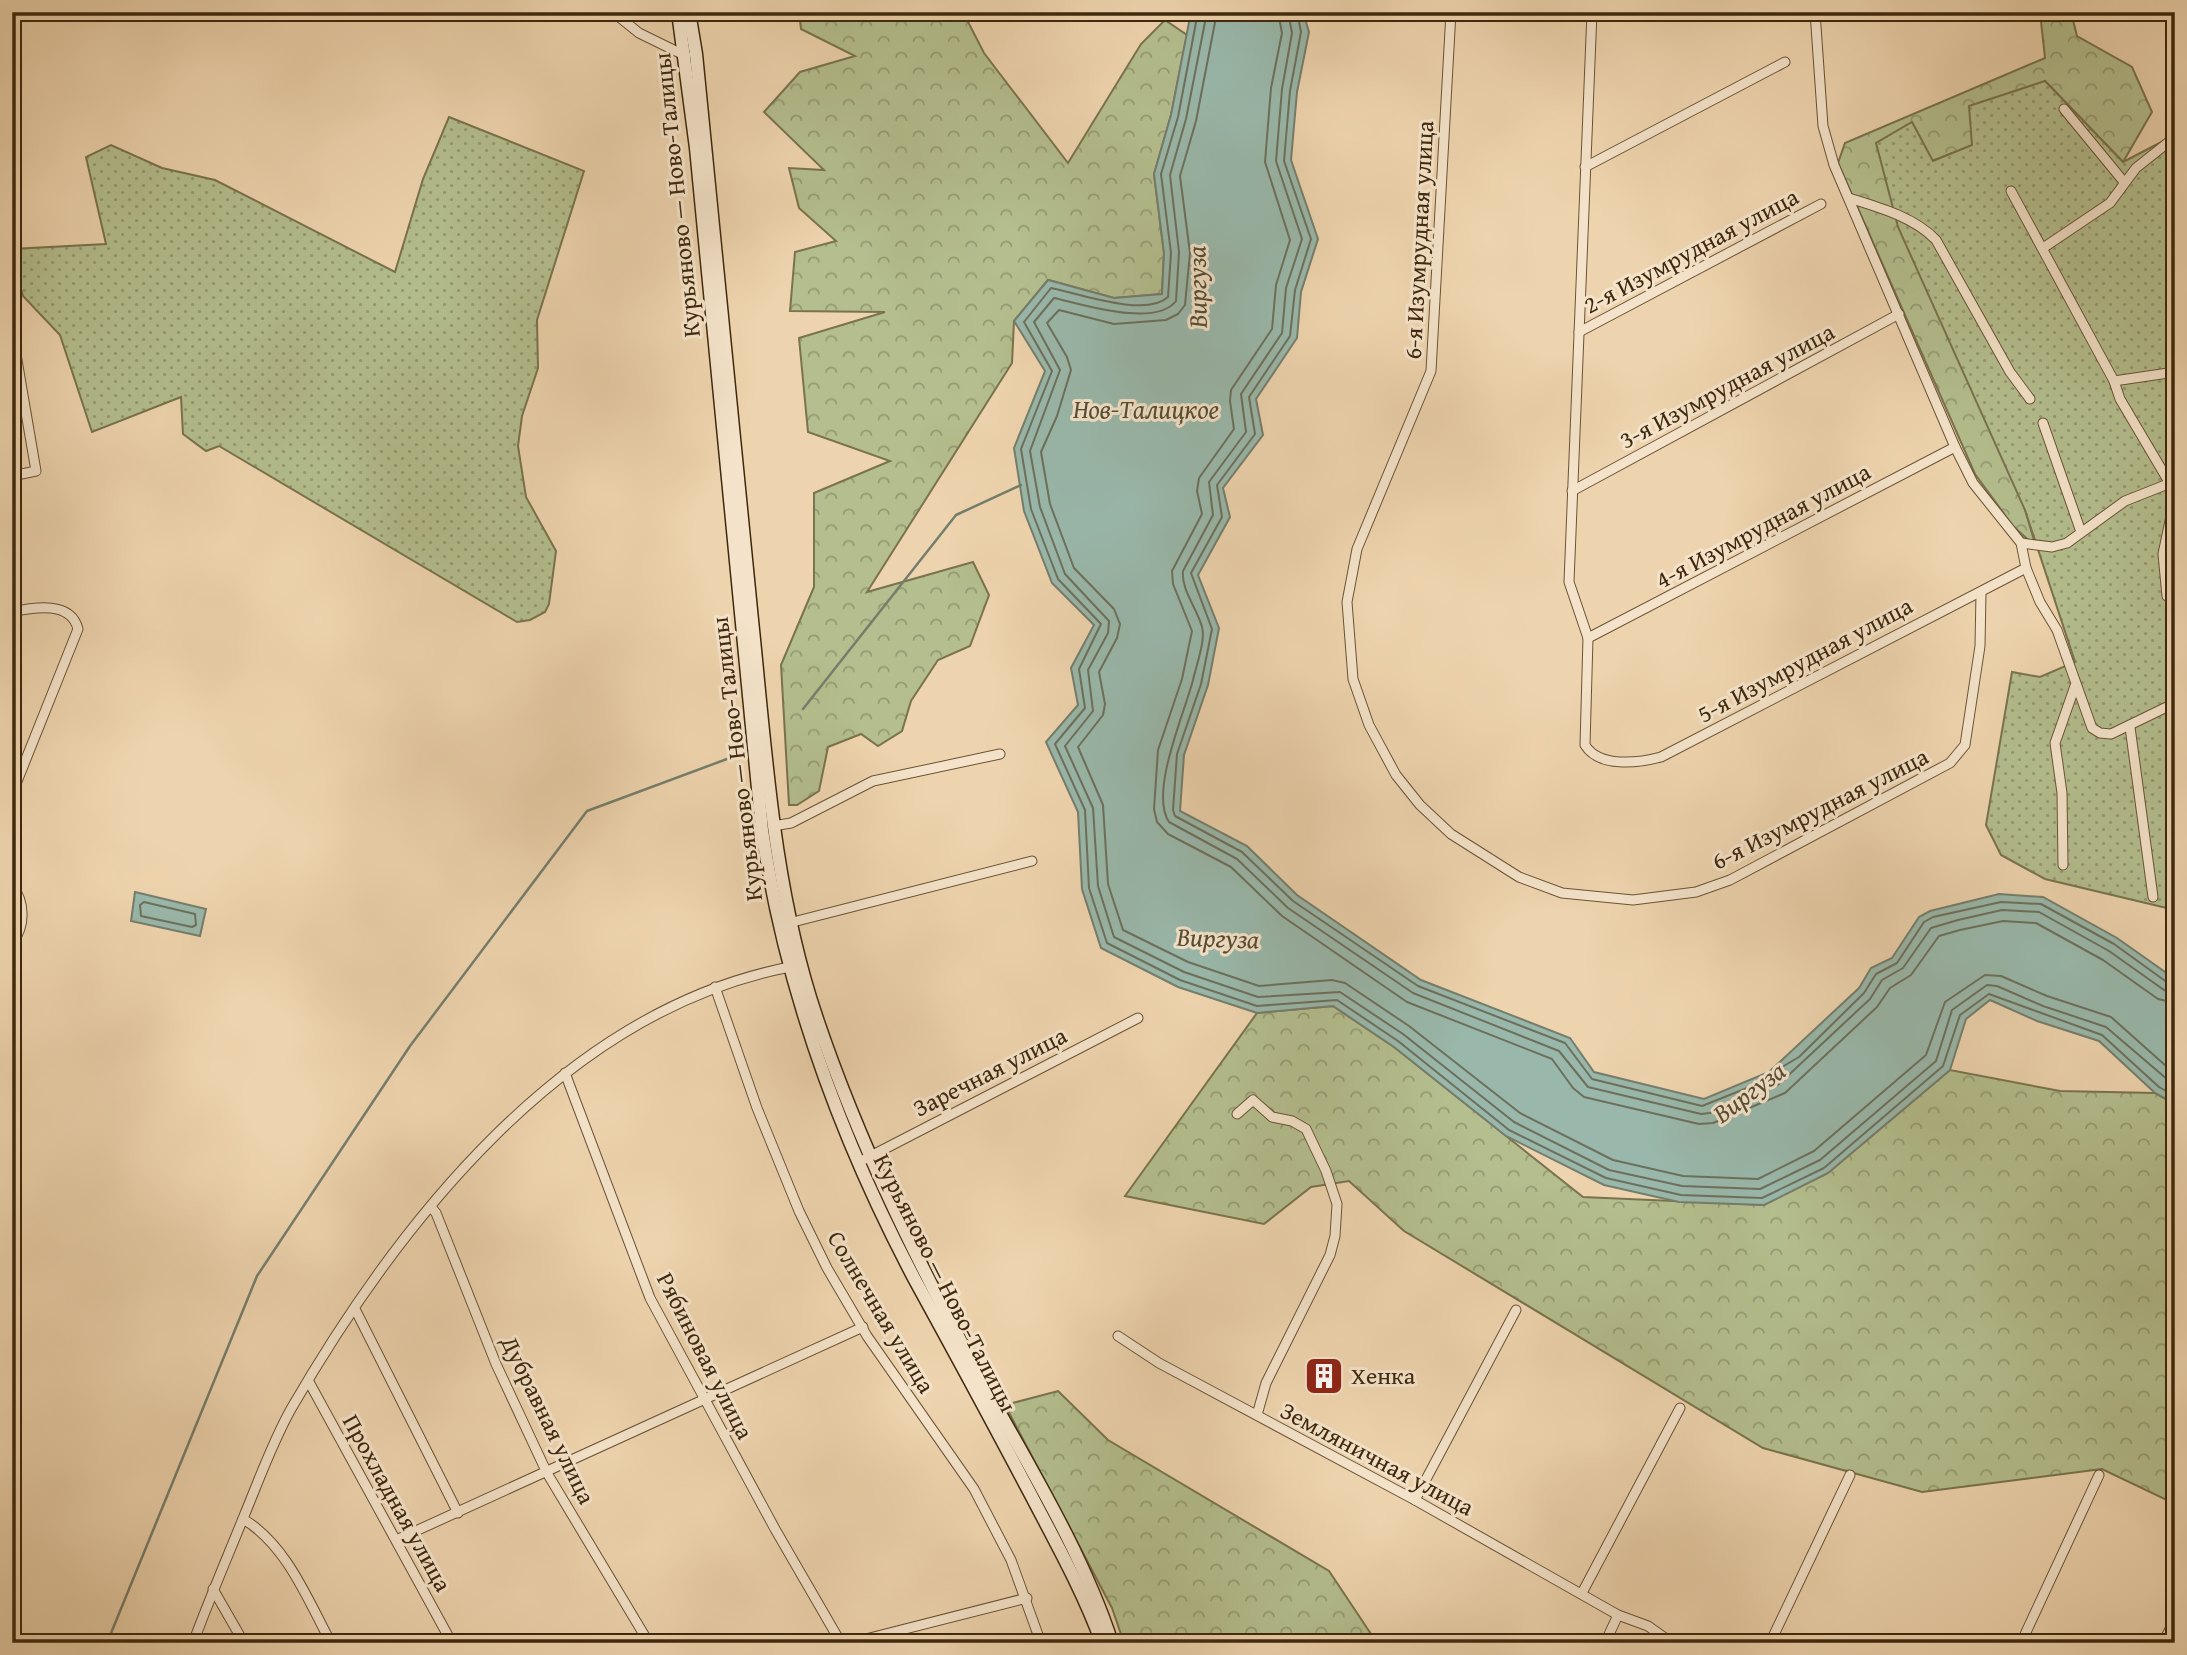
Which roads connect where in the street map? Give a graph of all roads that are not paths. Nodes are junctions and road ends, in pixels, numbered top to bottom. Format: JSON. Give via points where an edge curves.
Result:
{"nodes":[{"id":1,"x":613,"y":12,"type":"edge"},
{"id":2,"x":678,"y":12,"type":"edge"},
{"id":3,"x":689,"y":12,"type":"edge"},
{"id":4,"x":1451,"y":12,"type":"edge"},
{"id":5,"x":1592,"y":12,"type":"edge"},
{"id":6,"x":1815,"y":12,"type":"edge"},
{"id":7,"x":2167,"y":12,"type":"edge"},
{"id":8,"x":2175,"y":32,"type":"edge"},
{"id":9,"x":686,"y":56,"type":"junction"},
{"id":10,"x":1785,"y":62,"type":"dead end"},
{"id":11,"x":2064,"y":110,"type":"dead end"},
{"id":12,"x":2175,"y":137,"type":"edge"},
{"id":13,"x":1585,"y":167,"type":"junction"},
{"id":14,"x":2123,"y":182,"type":"junction"},
{"id":15,"x":2011,"y":191,"type":"dead end"},
{"id":16,"x":1849,"y":198,"type":"junction"},
{"id":17,"x":1821,"y":204,"type":"dead end"},
{"id":18,"x":2043,"y":248,"type":"junction"},
{"id":19,"x":1899,"y":314,"type":"junction"},
{"id":20,"x":12,"y":331,"type":"edge"},
{"id":21,"x":1579,"y":332,"type":"junction"},
{"id":22,"x":14,"y":369,"type":"edge"},
{"id":23,"x":2175,"y":372,"type":"edge"},
{"id":24,"x":2114,"y":381,"type":"junction"},
{"id":25,"x":2030,"y":399,"type":"dead end"},
{"id":26,"x":2043,"y":423,"type":"dead end"},
{"id":27,"x":1955,"y":447,"type":"junction"},
{"id":28,"x":12,"y":476,"type":"edge"},
{"id":29,"x":2172,"y":482,"type":"edge"},
{"id":30,"x":1572,"y":491,"type":"junction"},
{"id":31,"x":2081,"y":532,"type":"junction"},
{"id":32,"x":2021,"y":543,"type":"junction"},
{"id":33,"x":2026,"y":568,"type":"junction"},
{"id":34,"x":1981,"y":593,"type":"junction"},
{"id":35,"x":2167,"y":596,"type":"dead end"},
{"id":36,"x":12,"y":612,"type":"edge"},
{"id":37,"x":1588,"y":638,"type":"junction"},
{"id":38,"x":2075,"y":686,"type":"junction"},
{"id":39,"x":2175,"y":704,"type":"edge"},
{"id":40,"x":2130,"y":727,"type":"junction"},
{"id":41,"x":1000,"y":754,"type":"dead end"},
{"id":42,"x":12,"y":794,"type":"edge"},
{"id":43,"x":773,"y":826,"type":"junction"},
{"id":44,"x":1031,"y":861,"type":"dead end"},
{"id":45,"x":2063,"y":865,"type":"dead end"},
{"id":46,"x":12,"y":885,"type":"edge"},
{"id":47,"x":2153,"y":897,"type":"dead end"},
{"id":48,"x":789,"y":923,"type":"junction"},
{"id":49,"x":12,"y":943,"type":"edge"},
{"id":50,"x":790,"y":967,"type":"junction"},
{"id":51,"x":715,"y":988,"type":"junction"},
{"id":52,"x":1138,"y":1018,"type":"dead end"},
{"id":53,"x":565,"y":1073,"type":"junction"},
{"id":54,"x":1237,"y":1114,"type":"dead end"},
{"id":55,"x":864,"y":1159,"type":"junction"},
{"id":56,"x":430,"y":1207,"type":"junction"},
{"id":57,"x":355,"y":1309,"type":"junction"},
{"id":58,"x":1516,"y":1310,"type":"dead end"},
{"id":59,"x":863,"y":1327,"type":"junction"},
{"id":60,"x":1118,"y":1336,"type":"dead end"},
{"id":61,"x":309,"y":1382,"type":"junction"},
{"id":62,"x":704,"y":1399,"type":"junction"},
{"id":63,"x":1680,"y":1408,"type":"dead end"},
{"id":64,"x":1257,"y":1415,"type":"junction"},
{"id":65,"x":547,"y":1473,"type":"junction"},
{"id":66,"x":1850,"y":1475,"type":"dead end"},
{"id":67,"x":2099,"y":1475,"type":"dead end"},
{"id":68,"x":1415,"y":1500,"type":"junction"},
{"id":69,"x":458,"y":1513,"type":"junction"},
{"id":70,"x":243,"y":1519,"type":"junction"},
{"id":71,"x":396,"y":1540,"type":"junction"},
{"id":72,"x":213,"y":1588,"type":"junction"},
{"id":73,"x":1582,"y":1593,"type":"junction"},
{"id":74,"x":1027,"y":1598,"type":"junction"},
{"id":75,"x":1618,"y":1615,"type":"junction"},
{"id":76,"x":2175,"y":1619,"type":"edge"},
{"id":77,"x":192,"y":1643,"type":"edge"},
{"id":78,"x":244,"y":1643,"type":"edge"},
{"id":79,"x":331,"y":1643,"type":"edge"},
{"id":80,"x":452,"y":1643,"type":"edge"},
{"id":81,"x":649,"y":1643,"type":"edge"},
{"id":82,"x":841,"y":1643,"type":"edge"},
{"id":83,"x":850,"y":1643,"type":"edge"},
{"id":84,"x":1041,"y":1643,"type":"edge"},
{"id":85,"x":1102,"y":1643,"type":"edge"},
{"id":86,"x":1112,"y":1643,"type":"edge"},
{"id":87,"x":1605,"y":1643,"type":"edge"},
{"id":88,"x":1672,"y":1643,"type":"edge"},
{"id":89,"x":1770,"y":1643,"type":"edge"},
{"id":90,"x":2021,"y":1643,"type":"edge"},
{"id":91,"x":2163,"y":1643,"type":"edge"}],
"edges":[{"from":1,"to":9,"type":"street","via":[[639,33]]},
{"from":2,"to":9,"type":"main road","name":"Курьяново — Ново-Талицы"},
{"from":3,"to":43,"type":"main road","name":"Курьяново — Ново-Талицы"},
{"from":4,"to":34,"type":"street","name":"6-я Изумрудная улица","via":[[1431,371],[1357,549],[1347,601],[1353,679],[1369,725],[1396,775],[1420,805],[1451,834],[1519,877],[1562,893],[1633,900],[1696,892],[1730,880],[1950,763],[1965,745],[1980,646]]},
{"from":5,"to":13,"type":"street"},
{"from":6,"to":16,"type":"street","via":[[1823,125]]},
{"from":7,"to":8,"type":"street"},
{"from":9,"to":50,"type":"main road","name":"Курьяново — Ново-Талицы","via":[[762,830]]},
{"from":10,"to":13,"type":"street"},
{"from":11,"to":14,"type":"street"},
{"from":12,"to":14,"type":"street"},
{"from":13,"to":21,"type":"street"},
{"from":14,"to":18,"type":"street","via":[[2109,203]]},
{"from":15,"to":18,"type":"street"},
{"from":16,"to":19,"type":"street"},
{"from":16,"to":25,"type":"street","via":[[1882,208],[1936,240]]},
{"from":17,"to":21,"type":"street","name":"2-я Изумрудная улица"},
{"from":18,"to":24,"type":"street"},
{"from":19,"to":27,"type":"street"},
{"from":19,"to":30,"type":"street","name":"3-я Изумрудная улица"},
{"from":20,"to":22,"type":"street"},
{"from":21,"to":30,"type":"street"},
{"from":22,"to":28,"type":"street","via":[[36,471]]},
{"from":23,"to":24,"type":"street"},
{"from":24,"to":29,"type":"street","via":[[2120,399]]},
{"from":26,"to":31,"type":"street"},
{"from":27,"to":32,"type":"street","via":[[1973,483]]},
{"from":27,"to":37,"type":"street","name":"4-я Изумрудная улица"},
{"from":29,"to":31,"type":"street","via":[[2125,500]]},
{"from":29,"to":35,"type":"street","via":[[2174,502],[2163,562]]},
{"from":30,"to":37,"type":"street","via":[[1569,582]]},
{"from":31,"to":32,"type":"street","via":[[2052,547]]},
{"from":32,"to":33,"type":"street"},
{"from":33,"to":34,"type":"street","name":"5-я Изумрудная улица"},
{"from":33,"to":38,"type":"street","via":[[2057,630]]},
{"from":34,"to":37,"type":"street","name":"5-я Изумрудная улица","via":[[1661,757],[1639,763],[1597,758],[1585,745]]},
{"from":36,"to":42,"type":"street","via":[[34,608],[67,611],[78,629]]},
{"from":38,"to":40,"type":"street","via":[[2092,728],[2111,734]]},
{"from":38,"to":45,"type":"street","via":[[2055,743],[2062,793]]},
{"from":39,"to":40,"type":"street"},
{"from":40,"to":47,"type":"street"},
{"from":41,"to":43,"type":"street","via":[[873,781],[791,823]]},
{"from":43,"to":48,"type":"main road","name":"Курьяново — Ново-Талицы"},
{"from":44,"to":48,"type":"street"},
{"from":46,"to":49,"type":"street","via":[[23,917]]},
{"from":48,"to":55,"type":"main road","name":"Курьяново — Ново-Талицы"},
{"from":50,"to":51,"type":"street"},
{"from":50,"to":55,"type":"main road","name":"Курьяново — Ново-Талицы","via":[[823,1069]]},
{"from":51,"to":53,"type":"street","via":[[643,1023]]},
{"from":51,"to":59,"type":"street","name":"Солнечная улица","via":[[799,1211]]},
{"from":52,"to":55,"type":"street","name":"Заречная улица"},
{"from":53,"to":56,"type":"street"},
{"from":53,"to":62,"type":"street","name":"Рябиновая улица","via":[[650,1298]]},
{"from":54,"to":64,"type":"street","via":[[1252,1100],[1272,1117],[1306,1129],[1337,1204],[1330,1255],[1266,1383]]},
{"from":55,"to":85,"type":"main road","name":"Курьяново — Ново-Талицы","via":[[915,1278],[1063,1555]]},
{"from":55,"to":86,"type":"main road","name":"Курьяново — Ново-Талицы","via":[[1072,1550]]},
{"from":56,"to":57,"type":"street"},
{"from":56,"to":65,"type":"street","name":"Дубравная улица"},
{"from":57,"to":61,"type":"street"},
{"from":57,"to":69,"type":"street"},
{"from":58,"to":68,"type":"street"},
{"from":59,"to":62,"type":"street"},
{"from":59,"to":74,"type":"street","name":"Солнечная улица","via":[[974,1489]]},
{"from":60,"to":64,"type":"street","name":"Земляничная улица"},
{"from":61,"to":70,"type":"street","via":[[291,1410]]},
{"from":61,"to":71,"type":"street","name":"Прохладная улица"},
{"from":62,"to":65,"type":"street"},
{"from":62,"to":82,"type":"street","name":"Рябиновая улица"},
{"from":63,"to":73,"type":"street"},
{"from":64,"to":68,"type":"street","name":"Земляничная улица"},
{"from":65,"to":69,"type":"street"},
{"from":65,"to":81,"type":"street","name":"Дубравная улица"},
{"from":66,"to":89,"type":"street"},
{"from":67,"to":90,"type":"street"},
{"from":68,"to":73,"type":"street","name":"Земляничная улица"},
{"from":69,"to":71,"type":"street"},
{"from":70,"to":72,"type":"street"},
{"from":70,"to":79,"type":"street","via":[[263,1531],[277,1550]]},
{"from":71,"to":80,"type":"street","name":"Прохладная улица"},
{"from":72,"to":77,"type":"street"},
{"from":72,"to":78,"type":"street"},
{"from":73,"to":75,"type":"street","name":"Земляничная улица"},
{"from":74,"to":83,"type":"street"},
{"from":74,"to":84,"type":"street","name":"Солнечная улица"},
{"from":75,"to":87,"type":"street"},
{"from":75,"to":88,"type":"street","name":"Земляничная улица","via":[[1648,1626]]},
{"from":76,"to":91,"type":"street"}]}
